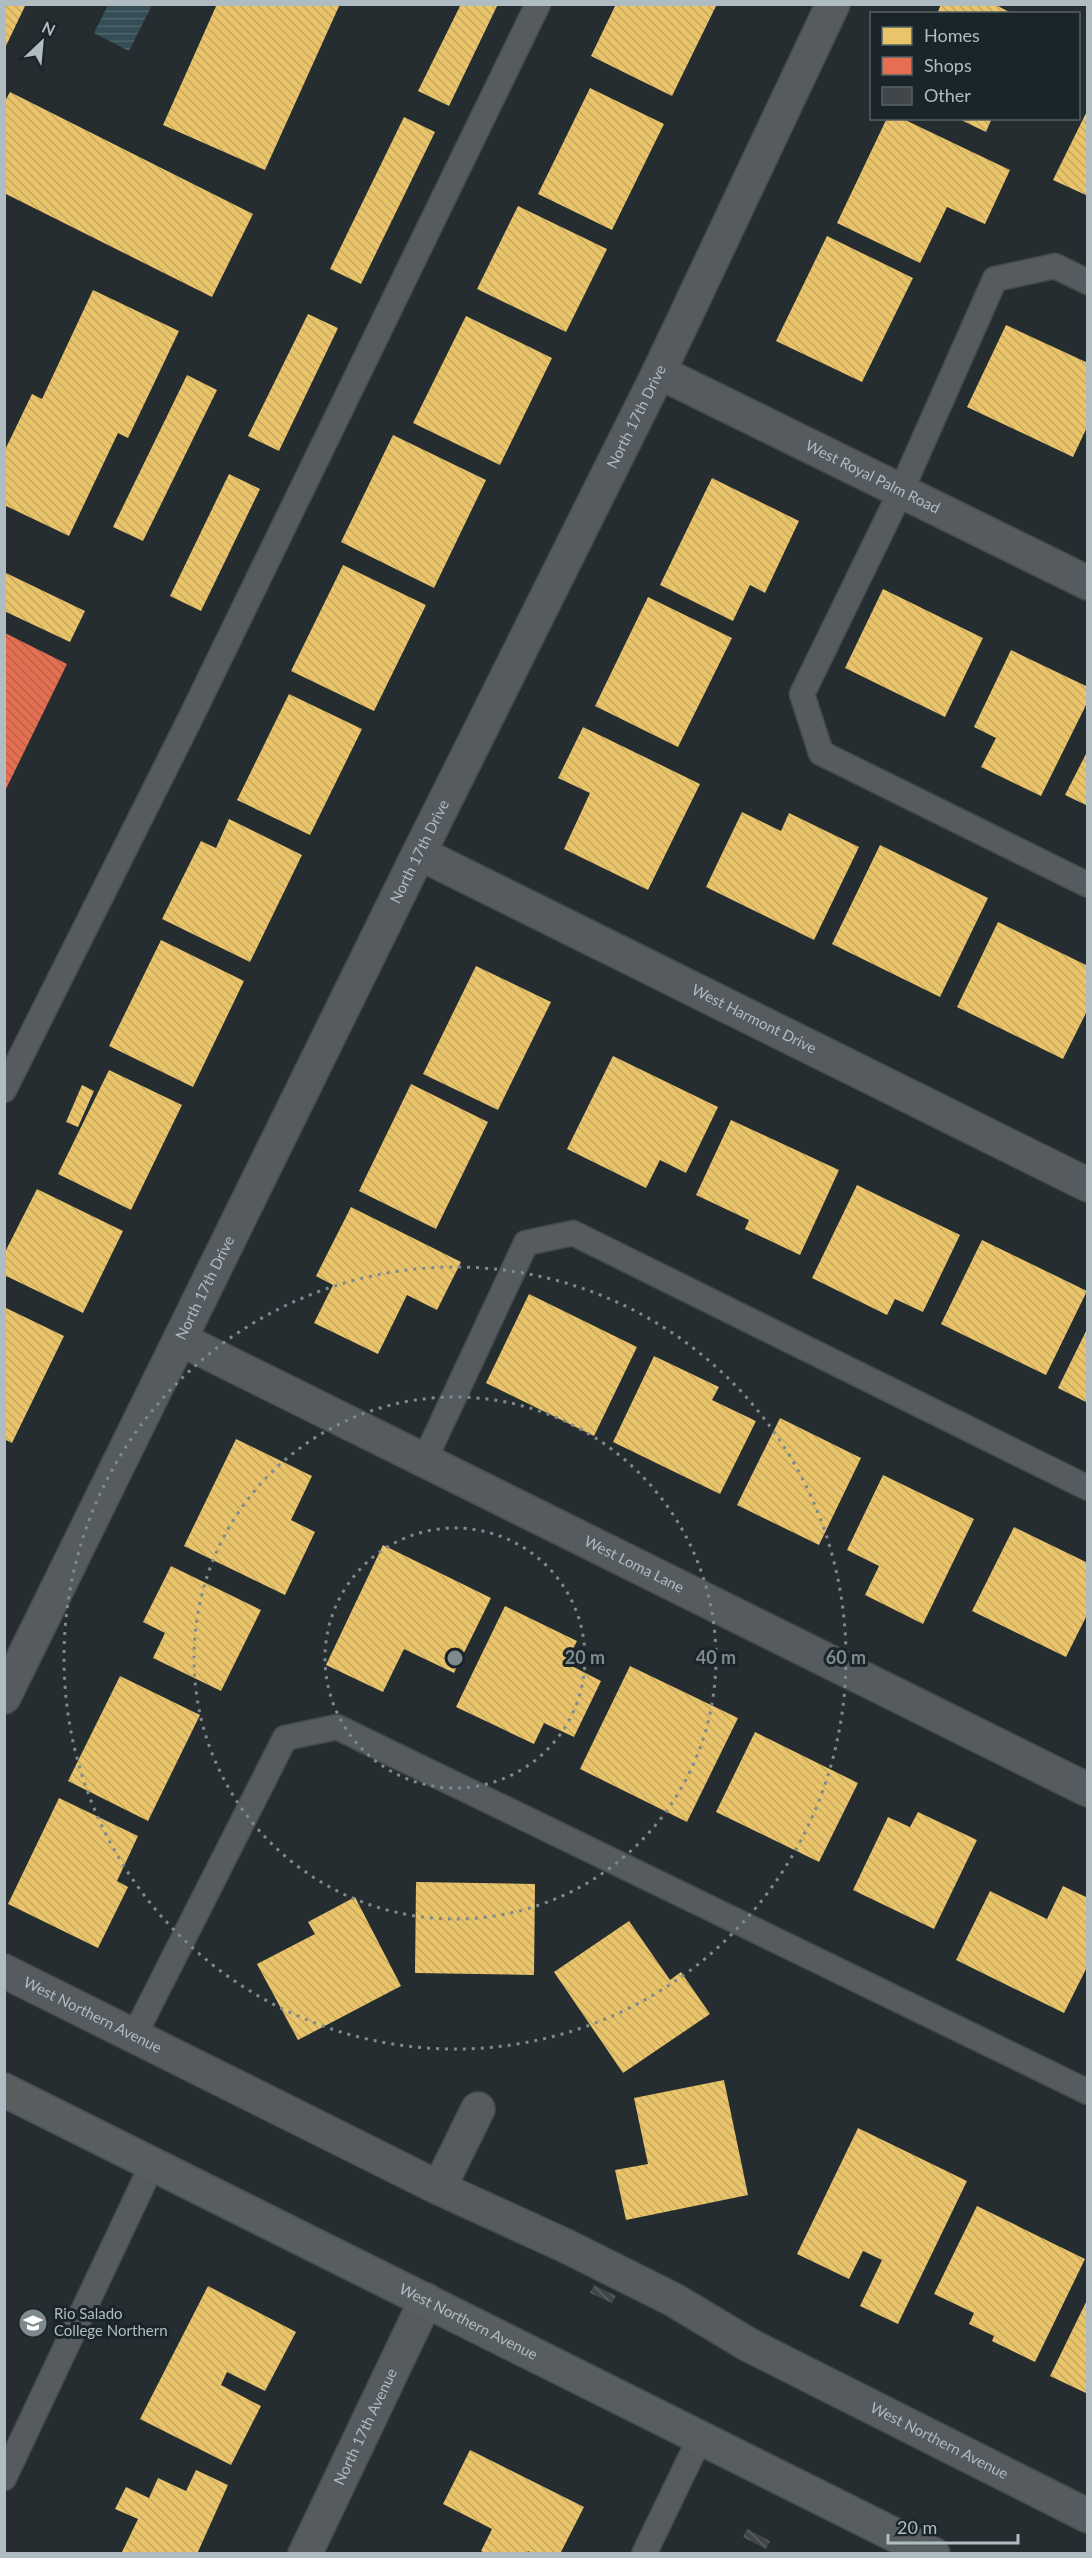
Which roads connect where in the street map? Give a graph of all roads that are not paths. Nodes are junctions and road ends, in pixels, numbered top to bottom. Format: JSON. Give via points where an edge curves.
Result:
{"nodes":[{"id":1,"x":538,"y":4,"type":"edge"},
{"id":2,"x":833,"y":4,"type":"edge"},
{"id":3,"x":1088,"y":282,"type":"edge"},
{"id":4,"x":659,"y":372,"type":"junction"},
{"id":5,"x":901,"y":491,"type":"junction"},
{"id":6,"x":1088,"y":583,"type":"edge"},
{"id":7,"x":419,"y":853,"type":"junction"},
{"id":8,"x":1088,"y":885,"type":"edge"},
{"id":9,"x":4,"y":1090,"type":"edge"},
{"id":10,"x":1088,"y":1185,"type":"edge"},
{"id":11,"x":180,"y":1339,"type":"junction"},
{"id":12,"x":424,"y":1461,"type":"junction"},
{"id":13,"x":1088,"y":1488,"type":"edge"},
{"id":14,"x":4,"y":1697,"type":"edge"},
{"id":15,"x":1088,"y":1790,"type":"edge"},
{"id":16,"x":4,"y":1971,"type":"edge"},
{"id":17,"x":135,"y":2036,"type":"junction"},
{"id":18,"x":4,"y":2090,"type":"edge"},
{"id":19,"x":1088,"y":2092,"type":"edge"},
{"id":20,"x":478,"y":2109,"type":"dead end"},
{"id":21,"x":152,"y":2165,"type":"junction"},
{"id":22,"x":439,"y":2188,"type":"junction"},
{"id":23,"x":426,"y":2300,"type":"junction"},
{"id":24,"x":699,"y":2438,"type":"junction"},
{"id":25,"x":4,"y":2478,"type":"edge"},
{"id":26,"x":1088,"y":2516,"type":"edge"},
{"id":27,"x":305,"y":2553,"type":"edge"},
{"id":28,"x":644,"y":2553,"type":"edge"},
{"id":29,"x":933,"y":2553,"type":"edge"}],
"edges":[{"from":1,"to":9,"type":"lane","via":[[191,717]]},
{"from":2,"to":4,"type":"street","name":"North 17th Drive"},
{"from":3,"to":5,"type":"lane","via":[[1055,266],[995,279]]},
{"from":4,"to":5,"type":"street","name":"West Royal Palm Road"},
{"from":4,"to":7,"type":"street","name":"North 17th Drive"},
{"from":5,"to":6,"type":"street","name":"West Royal Palm Road"},
{"from":5,"to":8,"type":"lane","via":[[802,694],[820,753]]},
{"from":7,"to":10,"type":"street","name":"West Harmont Drive"},
{"from":7,"to":11,"type":"street","name":"North 17th Drive"},
{"from":11,"to":12,"type":"street","name":"West Loma Lane"},
{"from":11,"to":14,"type":"street","name":"North 17th Drive"},
{"from":12,"to":13,"type":"lane","via":[[525,1243],[573,1233]]},
{"from":12,"to":15,"type":"street","name":"West Loma Lane"},
{"from":16,"to":17,"type":"street","name":"West Northern Avenue"},
{"from":17,"to":19,"type":"lane","via":[[285,1738],[338,1727]]},
{"from":17,"to":22,"type":"street","name":"West Northern Avenue"},
{"from":18,"to":21,"type":"main road","name":"West Northern Avenue"},
{"from":20,"to":22,"type":"street"},
{"from":21,"to":23,"type":"main road","name":"West Northern Avenue"},
{"from":21,"to":25,"type":"lane"},
{"from":22,"to":26,"type":"street","name":"West Northern Avenue","via":[[664,2295],[749,2345]]},
{"from":23,"to":24,"type":"main road","name":"West Northern Avenue"},
{"from":23,"to":27,"type":"street","name":"North 17th Avenue"},
{"from":24,"to":28,"type":"lane"},
{"from":24,"to":29,"type":"main road","name":"West Northern Avenue"}]}
